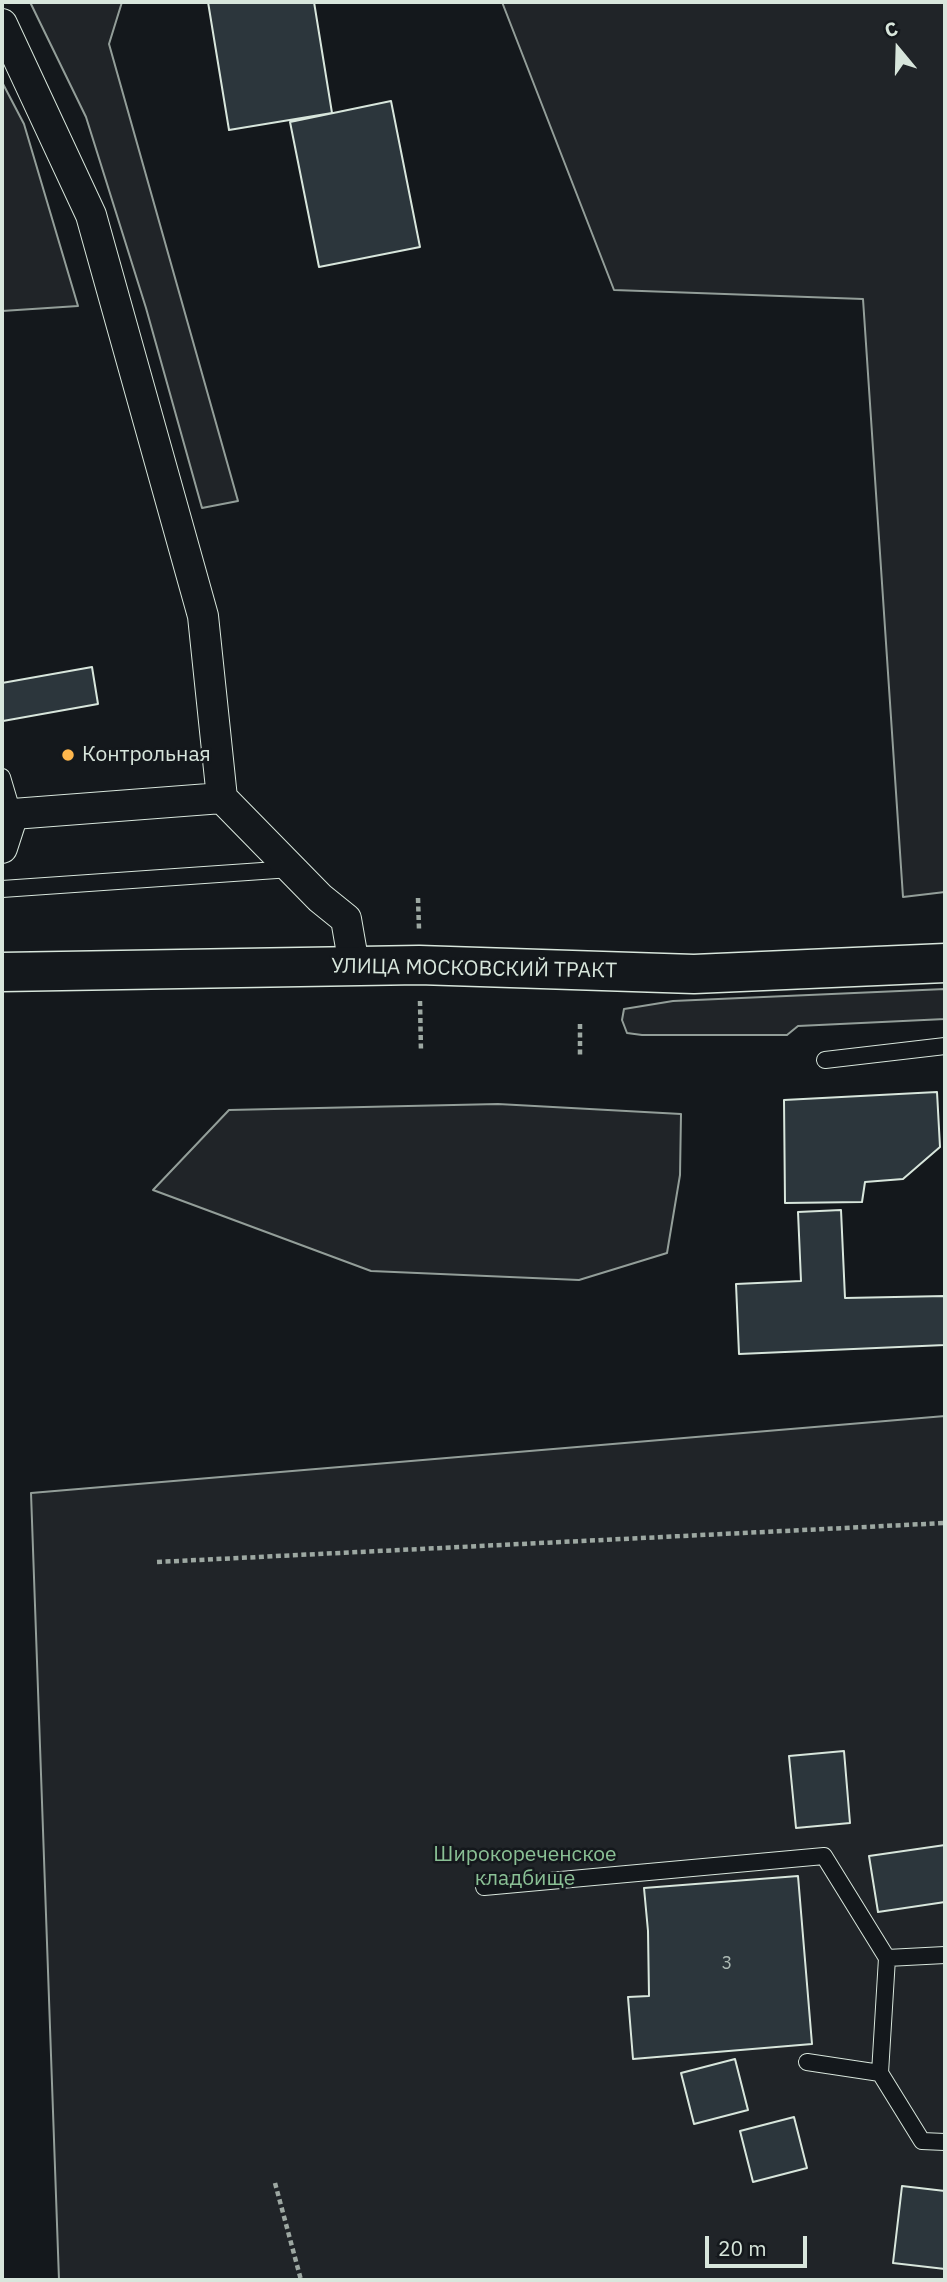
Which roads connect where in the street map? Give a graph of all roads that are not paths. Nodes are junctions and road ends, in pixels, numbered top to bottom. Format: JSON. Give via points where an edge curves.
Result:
{"nodes":[{"id":1,"x":2,"y":24,"type":"edge"},
{"id":2,"x":2,"y":777,"type":"edge"},
{"id":3,"x":222,"y":798,"type":"junction"},
{"id":4,"x":13,"y":814,"type":"junction"},
{"id":5,"x":2,"y":848,"type":"edge"},
{"id":6,"x":291,"y":869,"type":"junction"},
{"id":7,"x":2,"y":889,"type":"edge"},
{"id":8,"x":945,"y":963,"type":"edge"},
{"id":9,"x":354,"y":965,"type":"junction"},
{"id":10,"x":2,"y":972,"type":"edge"},
{"id":11,"x":945,"y":1046,"type":"edge"},
{"id":12,"x":825,"y":1060,"type":"dead end"},
{"id":13,"x":484,"y":1887,"type":"dead end"},
{"id":14,"x":945,"y":1955,"type":"edge"},
{"id":15,"x":887,"y":1958,"type":"junction"},
{"id":16,"x":807,"y":2062,"type":"dead end"},
{"id":17,"x":880,"y":2073,"type":"junction"},
{"id":18,"x":945,"y":2142,"type":"edge"}],
"edges":[{"from":1,"to":3,"type":"street","via":[[95,228],[203,616]]},
{"from":2,"to":4,"type":"lane"},
{"from":3,"to":4,"type":"street"},
{"from":3,"to":6,"type":"street"},
{"from":4,"to":5,"type":"street"},
{"from":6,"to":7,"type":"lane"},
{"from":6,"to":9,"type":"street","via":[[346,919]]},
{"from":8,"to":9,"type":"main road","name":"УЛИЦА МОСКОВСКИЙ ТРАКТ","via":[[694,974]]},
{"from":9,"to":10,"type":"main road","name":"УЛИЦА МОСКОВСКИЙ ТРАКТ"},
{"from":11,"to":12,"type":"lane"},
{"from":13,"to":15,"type":"lane","via":[[824,1856]]},
{"from":14,"to":15,"type":"lane"},
{"from":15,"to":17,"type":"lane"},
{"from":16,"to":17,"type":"lane"},
{"from":17,"to":18,"type":"lane","via":[[922,2141]]}]}
